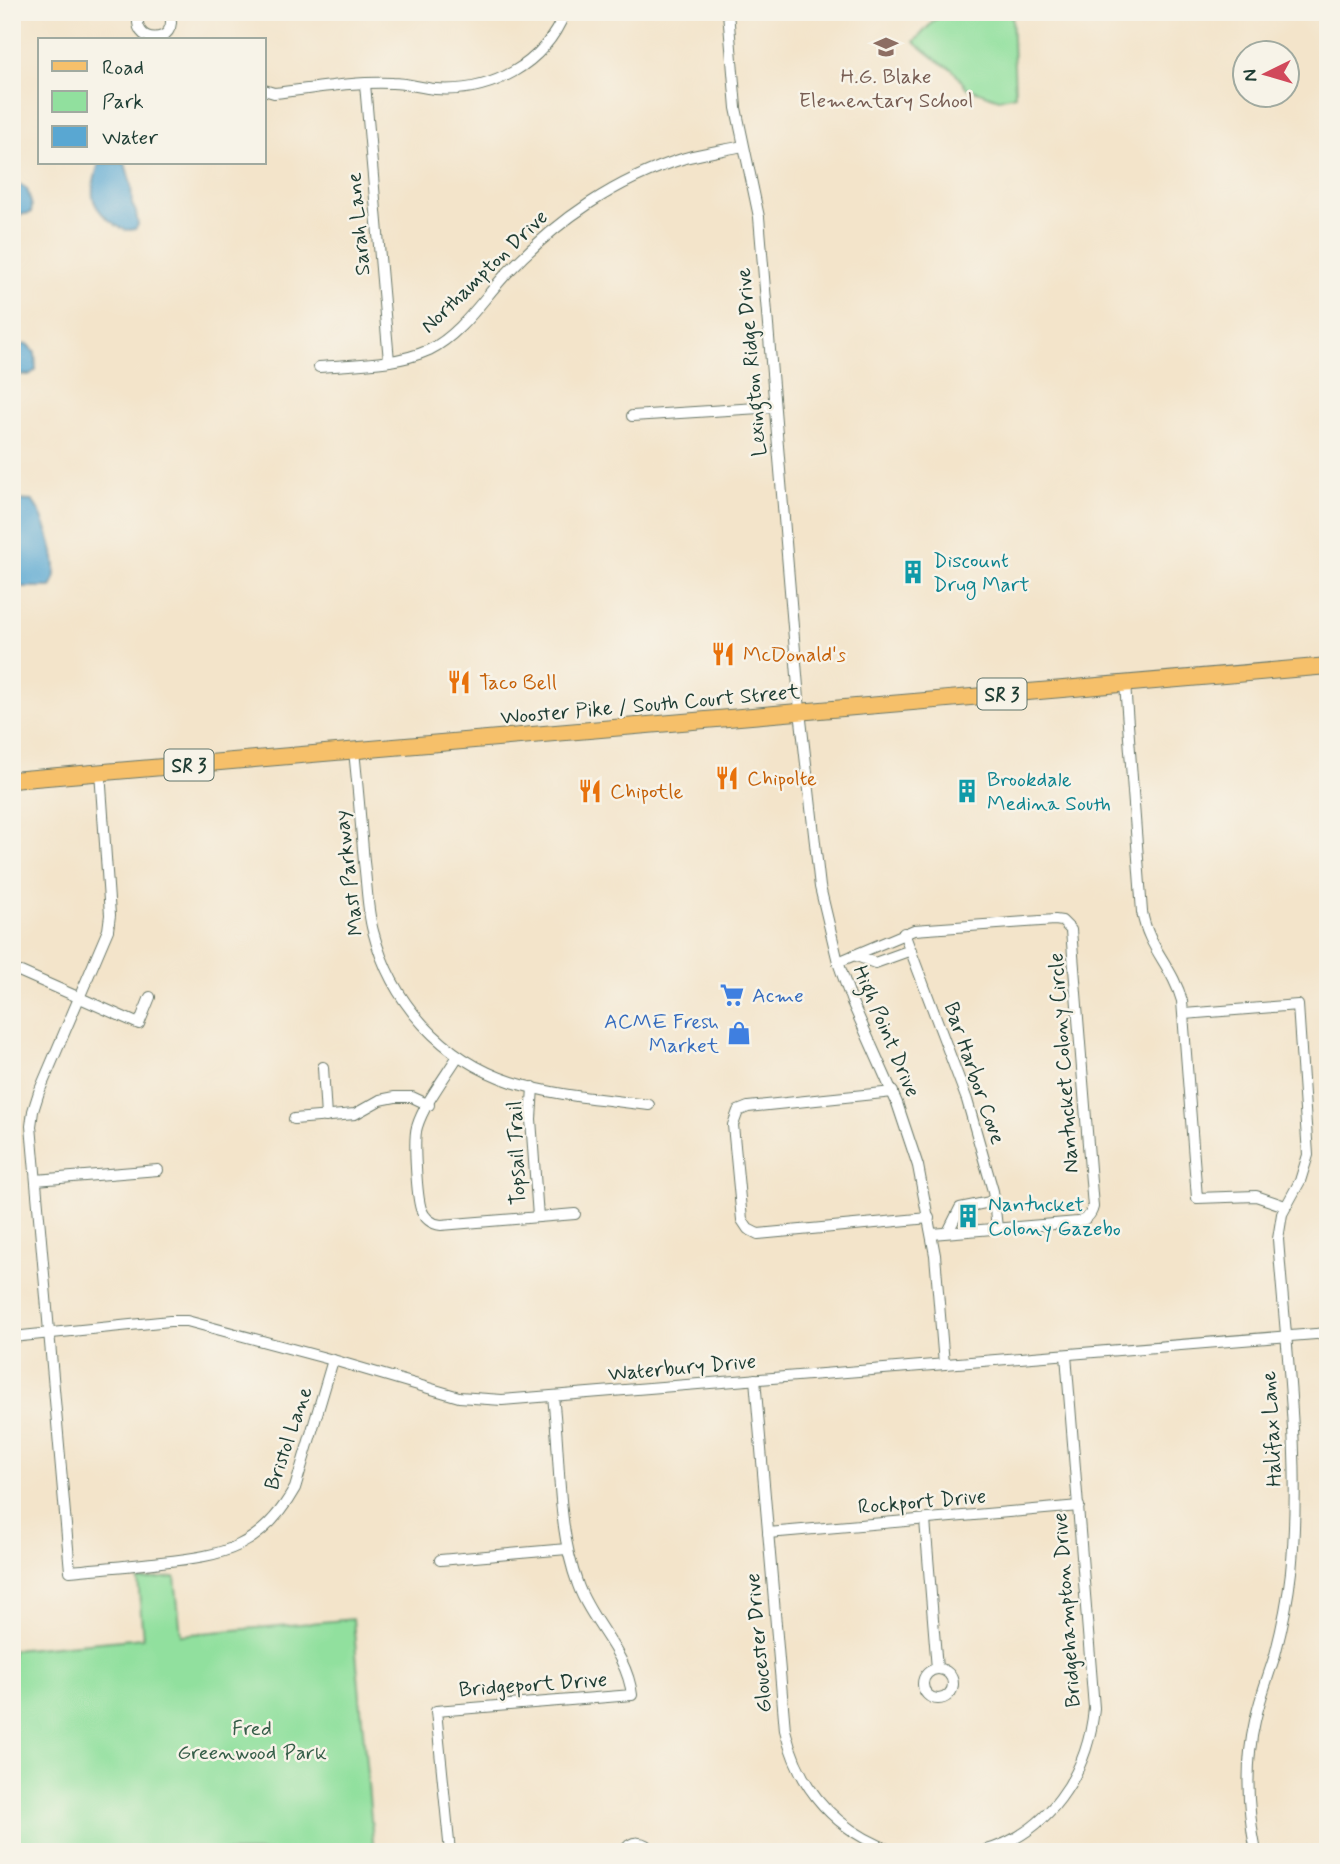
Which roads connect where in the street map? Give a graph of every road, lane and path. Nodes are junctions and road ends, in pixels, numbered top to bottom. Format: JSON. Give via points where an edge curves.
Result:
{"nodes":[{"id":1,"x":140,"y":12,"type":"edge"},
{"id":2,"x":169,"y":12,"type":"edge"},
{"id":3,"x":565,"y":12,"type":"edge"},
{"id":4,"x":728,"y":12,"type":"edge"},
{"id":5,"x":167,"y":32,"type":"junction"},
{"id":6,"x":174,"y":38,"type":"edge"},
{"id":7,"x":365,"y":84,"type":"junction"},
{"id":8,"x":266,"y":91,"type":"edge"},
{"id":9,"x":743,"y":146,"type":"junction"},
{"id":10,"x":390,"y":361,"type":"junction"},
{"id":11,"x":319,"y":367,"type":"dead end"},
{"id":12,"x":774,"y":407,"type":"junction"},
{"id":13,"x":632,"y":416,"type":"dead end"},
{"id":14,"x":1328,"y":666,"type":"edge"},
{"id":15,"x":1125,"y":684,"type":"junction"},
{"id":16,"x":800,"y":711,"type":"junction"},
{"id":17,"x":354,"y":751,"type":"junction"},
{"id":18,"x":100,"y":772,"type":"junction"},
{"id":19,"x":12,"y":779,"type":"edge"},
{"id":20,"x":904,"y":933,"type":"junction"},
{"id":21,"x":911,"y":950,"type":"junction"},
{"id":22,"x":854,"y":955,"type":"junction"},
{"id":23,"x":838,"y":962,"type":"junction"},
{"id":24,"x":21,"y":972,"type":"dead end"},
{"id":25,"x":150,"y":997,"type":"dead end"},
{"id":26,"x":80,"y":998,"type":"junction"},
{"id":27,"x":1184,"y":1014,"type":"junction"},
{"id":28,"x":458,"y":1056,"type":"junction"},
{"id":29,"x":323,"y":1067,"type":"dead end"},
{"id":30,"x":533,"y":1087,"type":"junction"},
{"id":31,"x":893,"y":1092,"type":"junction"},
{"id":32,"x":429,"y":1105,"type":"junction"},
{"id":33,"x":649,"y":1105,"type":"dead end"},
{"id":34,"x":326,"y":1117,"type":"junction"},
{"id":35,"x":294,"y":1119,"type":"dead end"},
{"id":36,"x":158,"y":1170,"type":"dead end"},
{"id":37,"x":36,"y":1180,"type":"junction"},
{"id":38,"x":995,"y":1201,"type":"junction"},
{"id":39,"x":1285,"y":1206,"type":"junction"},
{"id":40,"x":575,"y":1214,"type":"dead end"},
{"id":41,"x":538,"y":1217,"type":"junction"},
{"id":42,"x":929,"y":1218,"type":"junction"},
{"id":43,"x":997,"y":1228,"type":"junction"},
{"id":44,"x":948,"y":1233,"type":"junction"},
{"id":45,"x":932,"y":1234,"type":"junction"},
{"id":46,"x":1328,"y":1333,"type":"edge"},
{"id":47,"x":50,"y":1334,"type":"junction"},
{"id":48,"x":1285,"y":1336,"type":"junction"},
{"id":49,"x":12,"y":1337,"type":"edge"},
{"id":50,"x":1066,"y":1355,"type":"junction"},
{"id":51,"x":333,"y":1360,"type":"junction"},
{"id":52,"x":944,"y":1364,"type":"junction"},
{"id":53,"x":755,"y":1379,"type":"junction"},
{"id":54,"x":553,"y":1397,"type":"junction"},
{"id":55,"x":1079,"y":1506,"type":"junction"},
{"id":56,"x":925,"y":1520,"type":"junction"},
{"id":57,"x":768,"y":1533,"type":"junction"},
{"id":58,"x":567,"y":1549,"type":"junction"},
{"id":59,"x":440,"y":1560,"type":"dead end"},
{"id":60,"x":937,"y":1669,"type":"dead end"},
{"id":61,"x":450,"y":1852,"type":"edge"},
{"id":62,"x":624,"y":1852,"type":"edge"},
{"id":63,"x":652,"y":1852,"type":"edge"},
{"id":64,"x":895,"y":1852,"type":"edge"},
{"id":65,"x":980,"y":1852,"type":"edge"},
{"id":66,"x":1256,"y":1852,"type":"edge"}],
"edges":[{"from":1,"to":5,"type":"street","via":[[139,28],[147,36],[158,38]]},
{"from":2,"to":5,"type":"street"},
{"from":3,"to":7,"type":"street","via":[[539,55],[477,88]]},
{"from":4,"to":9,"type":"street","name":"Lexington Ridge Drive"},
{"from":5,"to":6,"type":"street"},
{"from":7,"to":8,"type":"street"},
{"from":7,"to":10,"type":"street","name":"Sarah Lane"},
{"from":9,"to":10,"type":"street","name":"Northampton Drive","via":[[686,158],[601,194],[548,233],[443,341],[420,354]]},
{"from":9,"to":12,"type":"street","name":"Lexington Ridge Drive","via":[[759,216]]},
{"from":10,"to":11,"type":"street","name":"Northampton Drive"},
{"from":12,"to":13,"type":"street"},
{"from":12,"to":16,"type":"street","name":"Lexington Ridge Drive"},
{"from":14,"to":15,"type":"main road","name":"Wooster Pike / South Court Street","number":"SR 3"},
{"from":15,"to":16,"type":"main road","name":"Wooster Pike / South Court Street","number":"SR 3"},
{"from":15,"to":27,"type":"street","via":[[1144,925],[1179,988]]},
{"from":16,"to":17,"type":"main road","name":"Wooster Pike / South Court Street","number":"SR 3"},
{"from":16,"to":23,"type":"street","name":"High Point Drive","via":[[814,843]]},
{"from":17,"to":18,"type":"main road","name":"Wooster Pike / South Court Street","number":"SR 3"},
{"from":17,"to":28,"type":"street","name":"Mast Parkway","via":[[368,904],[379,953],[412,1013]]},
{"from":18,"to":19,"type":"main road","number":"SR 3"},
{"from":18,"to":26,"type":"street","via":[[110,915],[105,942]]},
{"from":20,"to":21,"type":"street","name":"Bar Harbor Cove"},
{"from":20,"to":22,"type":"street","name":"Nantucket Colony Circle"},
{"from":20,"to":43,"type":"street","name":"Nantucket Colony Circle","via":[[1055,920],[1070,930],[1093,1207],[1088,1217],[1078,1222]]},
{"from":21,"to":22,"type":"street","via":[[875,963]]},
{"from":21,"to":38,"type":"street","name":"Bar Harbor Cove","via":[[967,1100]]},
{"from":22,"to":23,"type":"street","name":"Nantucket Colony Circle"},
{"from":23,"to":31,"type":"street","name":"High Point Drive"},
{"from":24,"to":26,"type":"street"},
{"from":25,"to":26,"type":"street","via":[[139,1024]]},
{"from":26,"to":37,"type":"street","via":[[33,1111]]},
{"from":27,"to":39,"type":"street","via":[[1197,1198],[1256,1196]]},
{"from":27,"to":39,"type":"street","name":"Halifax Lane","via":[[1298,1005],[1308,1155]]},
{"from":28,"to":30,"type":"street","name":"Mast Parkway","via":[[490,1074]]},
{"from":28,"to":32,"type":"street"},
{"from":29,"to":34,"type":"street"},
{"from":30,"to":33,"type":"street","name":"Mast Parkway"},
{"from":30,"to":41,"type":"street","name":"Topsail Trail"},
{"from":31,"to":42,"type":"street","name":"High Point Drive","via":[[915,1156]]},
{"from":31,"to":42,"type":"street","via":[[740,1109],[733,1125],[742,1220],[758,1234]]},
{"from":32,"to":34,"type":"street","via":[[402,1096],[380,1100],[355,1114]]},
{"from":32,"to":41,"type":"street","via":[[417,1125],[415,1140],[420,1205],[427,1219],[441,1225]]},
{"from":34,"to":35,"type":"street"},
{"from":36,"to":37,"type":"street"},
{"from":37,"to":47,"type":"street"},
{"from":38,"to":43,"type":"street","name":"Bar Harbor Cove"},
{"from":38,"to":44,"type":"street","via":[[960,1208]]},
{"from":39,"to":48,"type":"street","name":"Halifax Lane","via":[[1278,1239]]},
{"from":40,"to":41,"type":"street"},
{"from":42,"to":45,"type":"street","name":"High Point Drive"},
{"from":43,"to":44,"type":"street","name":"Nantucket Colony Circle"},
{"from":44,"to":45,"type":"street","name":"Nantucket Colony Circle"},
{"from":45,"to":52,"type":"street","name":"High Point Drive"},
{"from":46,"to":48,"type":"street","name":"Waterbury Drive"},
{"from":47,"to":49,"type":"street","name":"Waterbury Drive"},
{"from":47,"to":51,"type":"street","name":"Waterbury Drive","via":[[187,1321]]},
{"from":47,"to":51,"type":"street","name":"Bristol Lane","via":[[69,1571],[199,1558],[233,1548],[263,1530],[295,1488]]},
{"from":48,"to":50,"type":"street","name":"Waterbury Drive"},
{"from":48,"to":66,"type":"street","name":"Halifax Lane","via":[[1294,1468],[1293,1538],[1286,1607],[1250,1746],[1248,1807]]},
{"from":50,"to":52,"type":"street","name":"Waterbury Drive"},
{"from":50,"to":55,"type":"street","name":"Bridgehampton Drive"},
{"from":51,"to":54,"type":"street","name":"Waterbury Drive","via":[[459,1397],[502,1401]]},
{"from":52,"to":53,"type":"street","name":"Waterbury Drive"},
{"from":53,"to":54,"type":"street","name":"Waterbury Drive"},
{"from":53,"to":57,"type":"street","name":"Gloucester Drive"},
{"from":54,"to":58,"type":"street"},
{"from":55,"to":56,"type":"street","name":"Rockport Drive"},
{"from":55,"to":65,"type":"street","name":"Bridgehampton Drive","via":[[1094,1708],[1088,1745],[1073,1780],[1052,1808],[1020,1834]]},
{"from":56,"to":57,"type":"street","name":"Rockport Drive"},
{"from":56,"to":60,"type":"street"},
{"from":57,"to":64,"type":"street","name":"Gloucester Drive","via":[[785,1730],[796,1766],[830,1815],[861,1837]]},
{"from":58,"to":59,"type":"street"},
{"from":58,"to":61,"type":"street","name":"Bridgeport Drive","via":[[585,1600],[623,1664],[632,1695],[436,1711]]},
{"from":62,"to":63,"type":"street","via":[[636,1842]]}]}
